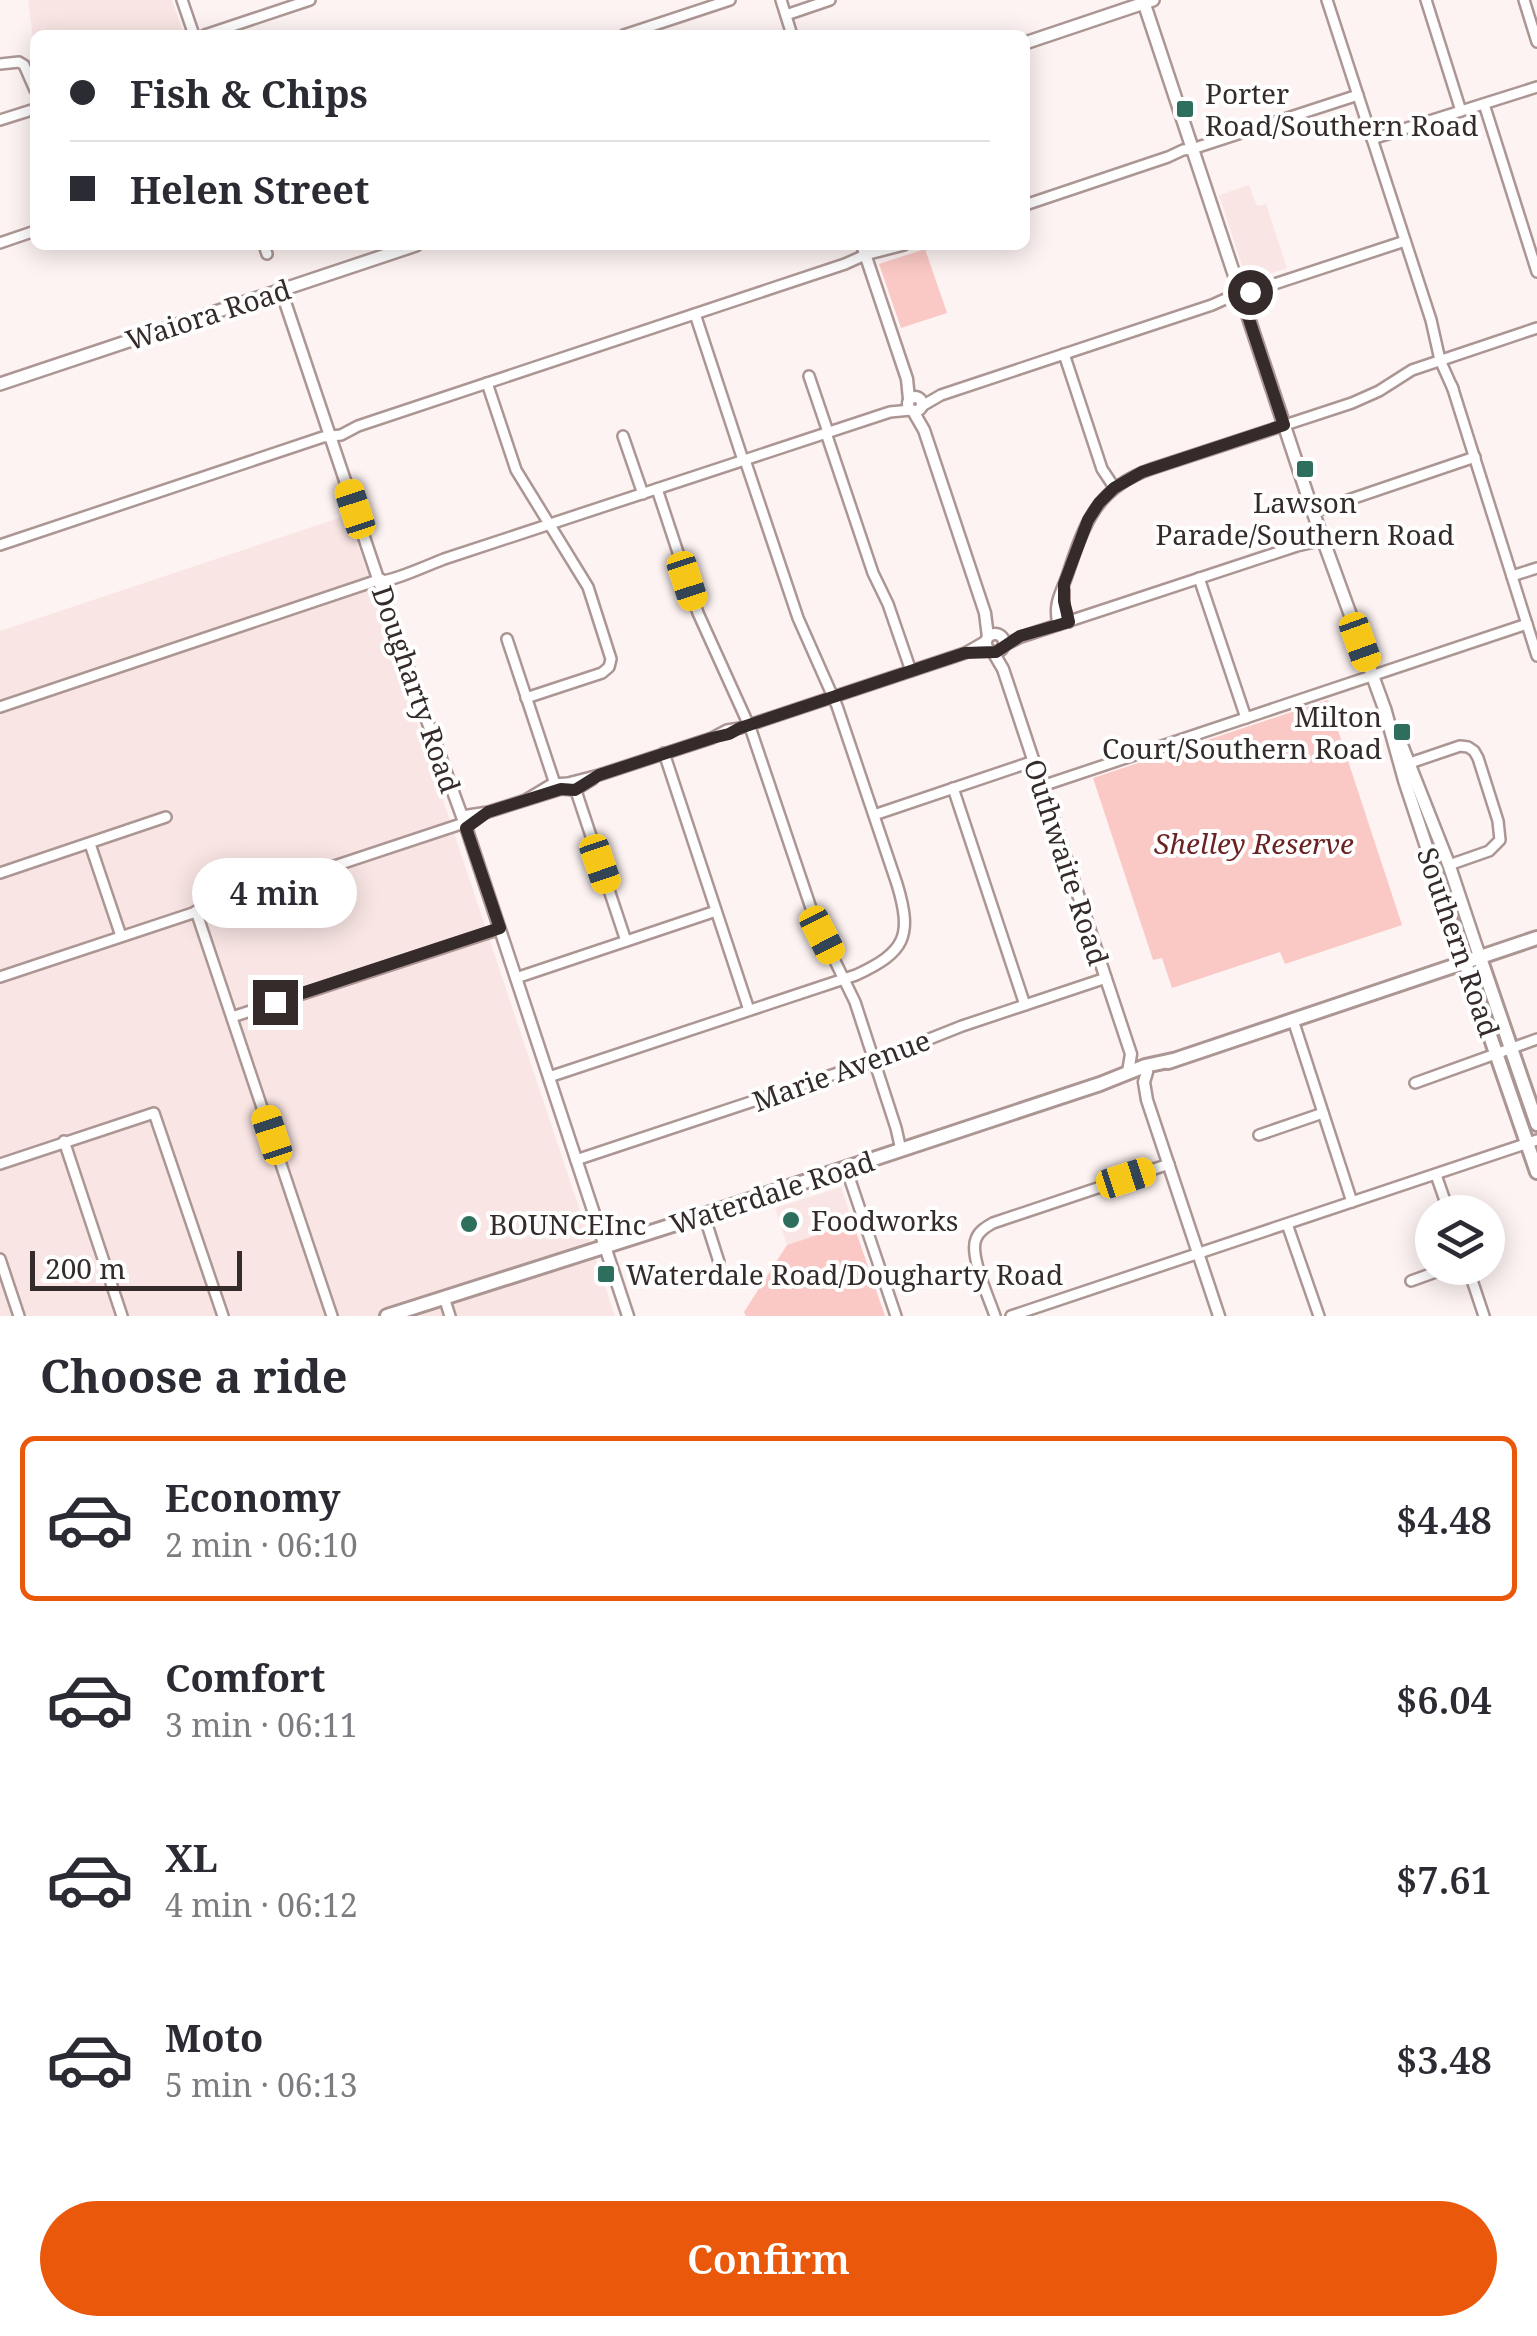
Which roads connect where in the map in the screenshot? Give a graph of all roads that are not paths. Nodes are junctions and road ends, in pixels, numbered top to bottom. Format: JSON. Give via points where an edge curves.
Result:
{"nodes":[{"id":1,"x":182,"y":0,"type":"edge"},
{"id":2,"x":310,"y":0,"type":"edge"},
{"id":3,"x":730,"y":0,"type":"edge"},
{"id":4,"x":781,"y":0,"type":"edge"},
{"id":5,"x":830,"y":0,"type":"edge"},
{"id":6,"x":1327,"y":0,"type":"edge"},
{"id":7,"x":1426,"y":0,"type":"edge"},
{"id":8,"x":1524,"y":0,"type":"edge"},
{"id":9,"x":1148,"y":2,"type":"edge"},
{"id":10,"x":786,"y":15,"type":"junction"},
{"id":11,"x":192,"y":30,"type":"edge"},
{"id":12,"x":220,"y":30,"type":"edge"},
{"id":13,"x":639,"y":30,"type":"edge"},
{"id":14,"x":790,"y":30,"type":"edge"},
{"id":15,"x":1030,"y":40,"type":"edge"},
{"id":16,"x":1537,"y":42,"type":"edge"},
{"id":17,"x":0,"y":64,"type":"edge"},
{"id":18,"x":30,"y":79,"type":"edge"},
{"id":19,"x":1537,"y":87,"type":"edge"},
{"id":20,"x":1358,"y":95,"type":"junction"},
{"id":21,"x":1484,"y":104,"type":"junction"},
{"id":22,"x":30,"y":111,"type":"edge"},
{"id":23,"x":1461,"y":111,"type":"junction"},
{"id":24,"x":0,"y":120,"type":"edge"},
{"id":25,"x":1372,"y":139,"type":"junction"},
{"id":26,"x":1192,"y":149,"type":"junction"},
{"id":27,"x":1030,"y":203,"type":"edge"},
{"id":28,"x":30,"y":233,"type":"edge"},
{"id":29,"x":1405,"y":240,"type":"junction"},
{"id":30,"x":0,"y":243,"type":"edge"},
{"id":31,"x":401,"y":250,"type":"edge"},
{"id":32,"x":864,"y":253,"type":"edge"},
{"id":33,"x":1537,"y":272,"type":"edge"},
{"id":34,"x":281,"y":290,"type":"junction"},
{"id":35,"x":1241,"y":295,"type":"junction"},
{"id":36,"x":695,"y":314,"type":"junction"},
{"id":37,"x":1537,"y":328,"type":"edge"},
{"id":38,"x":1064,"y":354,"type":"junction"},
{"id":39,"x":1443,"y":358,"type":"junction"},
{"id":40,"x":809,"y":376,"type":"dead end"},
{"id":41,"x":486,"y":383,"type":"junction"},
{"id":42,"x":0,"y":384,"type":"edge"},
{"id":43,"x":915,"y":404,"type":"junction"},
{"id":44,"x":1284,"y":425,"type":"junction"},
{"id":45,"x":827,"y":432,"type":"junction"},
{"id":46,"x":330,"y":435,"type":"junction"},
{"id":47,"x":623,"y":436,"type":"dead end"},
{"id":48,"x":1474,"y":458,"type":"junction"},
{"id":49,"x":744,"y":460,"type":"junction"},
{"id":50,"x":1114,"y":488,"type":"junction"},
{"id":51,"x":657,"y":489,"type":"junction"},
{"id":52,"x":643,"y":494,"type":"junction"},
{"id":53,"x":1313,"y":512,"type":"junction"},
{"id":54,"x":548,"y":525,"type":"junction"},
{"id":55,"x":1322,"y":537,"type":"junction"},
{"id":56,"x":0,"y":545,"type":"edge"},
{"id":57,"x":1537,"y":568,"type":"edge"},
{"id":58,"x":1512,"y":576,"type":"junction"},
{"id":59,"x":1199,"y":578,"type":"junction"},
{"id":60,"x":379,"y":582,"type":"junction"},
{"id":61,"x":1064,"y":624,"type":"junction"},
{"id":62,"x":1527,"y":624,"type":"junction"},
{"id":63,"x":507,"y":639,"type":"dead end"},
{"id":64,"x":995,"y":643,"type":"junction"},
{"id":65,"x":1537,"y":656,"type":"edge"},
{"id":66,"x":911,"y":671,"type":"junction"},
{"id":67,"x":1372,"y":676,"type":"junction"},
{"id":68,"x":833,"y":697,"type":"junction"},
{"id":69,"x":526,"y":698,"type":"junction"},
{"id":70,"x":0,"y":707,"type":"edge"},
{"id":71,"x":1385,"y":710,"type":"junction"},
{"id":72,"x":1246,"y":718,"type":"junction"},
{"id":73,"x":744,"y":727,"type":"junction"},
{"id":74,"x":664,"y":753,"type":"junction"},
{"id":75,"x":1034,"y":762,"type":"junction"},
{"id":76,"x":1410,"y":763,"type":"junction"},
{"id":77,"x":574,"y":786,"type":"junction"},
{"id":78,"x":1042,"y":786,"type":"junction"},
{"id":79,"x":556,"y":787,"type":"junction"},
{"id":80,"x":953,"y":788,"type":"junction"},
{"id":81,"x":874,"y":815,"type":"junction"},
{"id":82,"x":166,"y":817,"type":"dead end"},
{"id":83,"x":464,"y":822,"type":"junction"},
{"id":84,"x":90,"y":844,"type":"junction"},
{"id":85,"x":1449,"y":865,"type":"junction"},
{"id":86,"x":0,"y":873,"type":"edge"},
{"id":87,"x":196,"y":911,"type":"junction"},
{"id":88,"x":716,"y":911,"type":"junction"},
{"id":89,"x":500,"y":928,"type":"junction"},
{"id":90,"x":121,"y":936,"type":"junction"},
{"id":91,"x":1537,"y":938,"type":"edge"},
{"id":92,"x":626,"y":941,"type":"junction"},
{"id":93,"x":1480,"y":958,"type":"junction"},
{"id":94,"x":1465,"y":963,"type":"junction"},
{"id":95,"x":0,"y":976,"type":"edge"},
{"id":96,"x":516,"y":978,"type":"junction"},
{"id":97,"x":844,"y":978,"type":"junction"},
{"id":98,"x":1106,"y":978,"type":"junction"},
{"id":99,"x":1025,"y":1005,"type":"junction"},
{"id":100,"x":750,"y":1010,"type":"junction"},
{"id":101,"x":232,"y":1017,"type":"junction"},
{"id":102,"x":1293,"y":1020,"type":"junction"},
{"id":103,"x":1537,"y":1040,"type":"edge"},
{"id":104,"x":1512,"y":1049,"type":"junction"},
{"id":105,"x":1131,"y":1054,"type":"junction"},
{"id":106,"x":1497,"y":1055,"type":"junction"},
{"id":107,"x":874,"y":1061,"type":"junction"},
{"id":108,"x":1146,"y":1068,"type":"junction"},
{"id":109,"x":1129,"y":1074,"type":"junction"},
{"id":110,"x":549,"y":1077,"type":"junction"},
{"id":111,"x":1415,"y":1083,"type":"dead end"},
{"id":112,"x":1147,"y":1100,"type":"junction"},
{"id":113,"x":1323,"y":1113,"type":"junction"},
{"id":114,"x":1536,"y":1121,"type":"edge"},
{"id":115,"x":1521,"y":1125,"type":"junction"},
{"id":116,"x":1259,"y":1135,"type":"dead end"},
{"id":117,"x":64,"y":1141,"type":"junction"},
{"id":118,"x":1532,"y":1142,"type":"edge"},
{"id":119,"x":903,"y":1149,"type":"junction"},
{"id":120,"x":576,"y":1160,"type":"junction"},
{"id":121,"x":0,"y":1164,"type":"edge"},
{"id":122,"x":1168,"y":1164,"type":"junction"},
{"id":123,"x":846,"y":1168,"type":"junction"},
{"id":124,"x":1537,"y":1172,"type":"edge"},
{"id":125,"x":1436,"y":1175,"type":"junction"},
{"id":126,"x":1443,"y":1195,"type":"edge"},
{"id":127,"x":1352,"y":1202,"type":"junction"},
{"id":128,"x":704,"y":1216,"type":"junction"},
{"id":129,"x":1287,"y":1224,"type":"junction"},
{"id":130,"x":605,"y":1246,"type":"junction"},
{"id":131,"x":1199,"y":1253,"type":"junction"},
{"id":132,"x":0,"y":1259,"type":"edge"},
{"id":133,"x":719,"y":1262,"type":"dead end"},
{"id":134,"x":1415,"y":1279,"type":"edge"},
{"id":135,"x":1411,"y":1280,"type":"dead end"},
{"id":136,"x":1474,"y":1285,"type":"edge"},
{"id":137,"x":444,"y":1297,"type":"junction"},
{"id":138,"x":19,"y":1316,"type":"edge"},
{"id":139,"x":122,"y":1316,"type":"edge"},
{"id":140,"x":223,"y":1316,"type":"edge"},
{"id":141,"x":332,"y":1316,"type":"edge"},
{"id":142,"x":386,"y":1316,"type":"edge"},
{"id":143,"x":450,"y":1316,"type":"edge"},
{"id":144,"x":628,"y":1316,"type":"edge"},
{"id":145,"x":896,"y":1316,"type":"edge"},
{"id":146,"x":995,"y":1316,"type":"edge"},
{"id":147,"x":1011,"y":1316,"type":"edge"},
{"id":148,"x":1218,"y":1316,"type":"edge"},
{"id":149,"x":1319,"y":1316,"type":"edge"},
{"id":150,"x":1484,"y":1316,"type":"edge"}],
"edges":[{"from":1,"to":11,"type":"street"},
{"from":2,"to":12,"type":"street"},
{"from":3,"to":13,"type":"street"},
{"from":4,"to":10,"type":"street"},
{"from":5,"to":10,"type":"street"},
{"from":6,"to":20,"type":"street"},
{"from":7,"to":23,"type":"street"},
{"from":8,"to":16,"type":"street"},
{"from":9,"to":15,"type":"main road"},
{"from":9,"to":26,"type":"main road","name":"Southern Road"},
{"from":10,"to":14,"type":"street"},
{"from":17,"to":18,"type":"street","via":[[24,65]]},
{"from":19,"to":21,"type":"street"},
{"from":20,"to":25,"type":"street"},
{"from":20,"to":26,"type":"street"},
{"from":21,"to":23,"type":"street"},
{"from":21,"to":33,"type":"street"},
{"from":22,"to":24,"type":"street"},
{"from":23,"to":25,"type":"street"},
{"from":25,"to":29,"type":"street"},
{"from":26,"to":27,"type":"street"},
{"from":26,"to":35,"type":"main road","name":"Southern Road"},
{"from":28,"to":30,"type":"street"},
{"from":29,"to":35,"type":"street"},
{"from":29,"to":39,"type":"street"},
{"from":31,"to":34,"type":"main road","name":"Waiora Road"},
{"from":32,"to":36,"type":"street"},
{"from":32,"to":43,"type":"street","name":"Outhwaite Road"},
{"from":34,"to":42,"type":"main road","name":"Waiora Road"},
{"from":34,"to":46,"type":"street","name":"Dougharty Road"},
{"from":35,"to":38,"type":"street"},
{"from":35,"to":44,"type":"main road","name":"Southern Road"},
{"from":36,"to":41,"type":"street"},
{"from":36,"to":49,"type":"street"},
{"from":37,"to":39,"type":"street"},
{"from":38,"to":43,"type":"street"},
{"from":38,"to":50,"type":"street"},
{"from":39,"to":44,"type":"street","via":[[1352,403]]},
{"from":39,"to":48,"type":"street"},
{"from":40,"to":45,"type":"street"},
{"from":41,"to":46,"type":"street"},
{"from":41,"to":54,"type":"street","via":[[516,470]]},
{"from":43,"to":45,"type":"street"},
{"from":43,"to":64,"type":"street","name":"Outhwaite Road"},
{"from":44,"to":50,"type":"street","via":[[1142,472]]},
{"from":44,"to":53,"type":"main road","name":"Southern Road"},
{"from":45,"to":49,"type":"street"},
{"from":45,"to":66,"type":"street"},
{"from":46,"to":56,"type":"street"},
{"from":46,"to":60,"type":"street","name":"Dougharty Road"},
{"from":47,"to":52,"type":"street"},
{"from":48,"to":53,"type":"street"},
{"from":48,"to":58,"type":"street"},
{"from":49,"to":51,"type":"street"},
{"from":49,"to":68,"type":"street"},
{"from":50,"to":61,"type":"street","via":[[1088,520],[1064,584]]},
{"from":51,"to":52,"type":"street"},
{"from":51,"to":73,"type":"street"},
{"from":52,"to":54,"type":"street"},
{"from":53,"to":55,"type":"main road","name":"Southern Road"},
{"from":54,"to":60,"type":"street"},
{"from":54,"to":69,"type":"street","via":[[590,590],[611,663],[602,673]]},
{"from":55,"to":59,"type":"street"},
{"from":55,"to":67,"type":"main road","name":"Southern Road"},
{"from":57,"to":58,"type":"street"},
{"from":58,"to":62,"type":"street"},
{"from":59,"to":61,"type":"street"},
{"from":59,"to":72,"type":"street"},
{"from":60,"to":70,"type":"street"},
{"from":60,"to":83,"type":"street","name":"Dougharty Road"},
{"from":61,"to":64,"type":"street"},
{"from":62,"to":65,"type":"street"},
{"from":62,"to":67,"type":"street"},
{"from":63,"to":69,"type":"street"},
{"from":64,"to":66,"type":"street"},
{"from":64,"to":75,"type":"street","name":"Outhwaite Road"},
{"from":66,"to":68,"type":"street"},
{"from":67,"to":71,"type":"main road","name":"Southern Road"},
{"from":67,"to":72,"type":"street"},
{"from":68,"to":73,"type":"street"},
{"from":68,"to":81,"type":"street"},
{"from":69,"to":79,"type":"street"},
{"from":71,"to":76,"type":"main road","name":"Southern Road"},
{"from":71,"to":94,"type":"main road","name":"Southern Road"},
{"from":72,"to":78,"type":"street"},
{"from":73,"to":74,"type":"street"},
{"from":73,"to":97,"type":"street","via":[[812,912]]},
{"from":74,"to":77,"type":"street"},
{"from":74,"to":88,"type":"street"},
{"from":75,"to":78,"type":"street","name":"Outhwaite Road"},
{"from":75,"to":80,"type":"street"},
{"from":76,"to":85,"type":"main road","name":"Southern Road"},
{"from":76,"to":85,"type":"street","via":[[1460,746],[1478,758],[1500,840],[1493,849]]},
{"from":77,"to":79,"type":"street"},
{"from":77,"to":92,"type":"street"},
{"from":78,"to":98,"type":"street","name":"Outhwaite Road"},
{"from":79,"to":83,"type":"street"},
{"from":80,"to":81,"type":"street"},
{"from":80,"to":99,"type":"street"},
{"from":81,"to":97,"type":"street","via":[[900,894],[903,938],[883,961]]},
{"from":82,"to":84,"type":"street"},
{"from":83,"to":87,"type":"street"},
{"from":83,"to":89,"type":"street","name":"Dougharty Road"},
{"from":84,"to":86,"type":"street"},
{"from":84,"to":90,"type":"street"},
{"from":85,"to":93,"type":"main road","name":"Southern Road"},
{"from":87,"to":90,"type":"street"},
{"from":87,"to":101,"type":"street"},
{"from":88,"to":92,"type":"street"},
{"from":88,"to":100,"type":"street"},
{"from":89,"to":96,"type":"street","name":"Dougharty Road"},
{"from":89,"to":101,"type":"street"},
{"from":90,"to":95,"type":"street"},
{"from":91,"to":93,"type":"main road","name":"Waterdale Road"},
{"from":92,"to":96,"type":"street"},
{"from":93,"to":94,"type":"main road","name":"Waterdale Road"},
{"from":93,"to":104,"type":"main road","name":"Southern Road"},
{"from":94,"to":102,"type":"main road","name":"Waterdale Road"},
{"from":94,"to":106,"type":"main road","name":"Southern Road"},
{"from":96,"to":110,"type":"street","name":"Dougharty Road"},
{"from":97,"to":100,"type":"street"},
{"from":97,"to":107,"type":"street"},
{"from":98,"to":99,"type":"street","name":"Marie Avenue"},
{"from":98,"to":105,"type":"street","name":"Outhwaite Road"},
{"from":99,"to":107,"type":"street","name":"Marie Avenue"},
{"from":100,"to":110,"type":"street"},
{"from":101,"to":141,"type":"street"},
{"from":102,"to":108,"type":"main road","name":"Waterdale Road"},
{"from":102,"to":113,"type":"street"},
{"from":103,"to":104,"type":"street"},
{"from":104,"to":106,"type":"street"},
{"from":104,"to":114,"type":"main road","name":"Southern Road"},
{"from":105,"to":108,"type":"street"},
{"from":105,"to":109,"type":"street","name":"Outhwaite Road"},
{"from":106,"to":111,"type":"street"},
{"from":106,"to":115,"type":"main road","name":"Southern Road"},
{"from":107,"to":119,"type":"street"},
{"from":107,"to":120,"type":"street","name":"Marie Avenue"},
{"from":108,"to":109,"type":"main road","name":"Waterdale Road"},
{"from":108,"to":112,"type":"street"},
{"from":109,"to":112,"type":"street"},
{"from":109,"to":119,"type":"main road","name":"Waterdale Road"},
{"from":110,"to":120,"type":"street","name":"Dougharty Road"},
{"from":112,"to":122,"type":"street"},
{"from":113,"to":116,"type":"street"},
{"from":113,"to":127,"type":"street"},
{"from":114,"to":115,"type":"street"},
{"from":115,"to":118,"type":"main road","name":"Southern Road"},
{"from":117,"to":121,"type":"street"},
{"from":117,"to":139,"type":"street"},
{"from":117,"to":140,"type":"street","via":[[154,1113]]},
{"from":118,"to":124,"type":"main road","name":"Southern Road"},
{"from":118,"to":125,"type":"street"},
{"from":119,"to":123,"type":"main road","name":"Waterdale Road"},
{"from":120,"to":130,"type":"street","name":"Dougharty Road"},
{"from":122,"to":131,"type":"street"},
{"from":122,"to":146,"type":"street","via":[[982,1229],[975,1255]]},
{"from":123,"to":128,"type":"main road","name":"Waterdale Road"},
{"from":123,"to":145,"type":"street"},
{"from":125,"to":126,"type":"street"},
{"from":125,"to":127,"type":"street"},
{"from":127,"to":129,"type":"street"},
{"from":128,"to":130,"type":"main road","name":"Waterdale Road"},
{"from":128,"to":133,"type":"street"},
{"from":129,"to":131,"type":"street"},
{"from":129,"to":149,"type":"street"},
{"from":130,"to":137,"type":"main road","name":"Waterdale Road"},
{"from":130,"to":144,"type":"street","name":"Dougharty Road"},
{"from":131,"to":147,"type":"street"},
{"from":131,"to":148,"type":"street"},
{"from":132,"to":138,"type":"street"},
{"from":134,"to":135,"type":"street"},
{"from":136,"to":150,"type":"street"},
{"from":137,"to":142,"type":"main road","name":"Waterdale Road"},
{"from":137,"to":143,"type":"street"}]}
